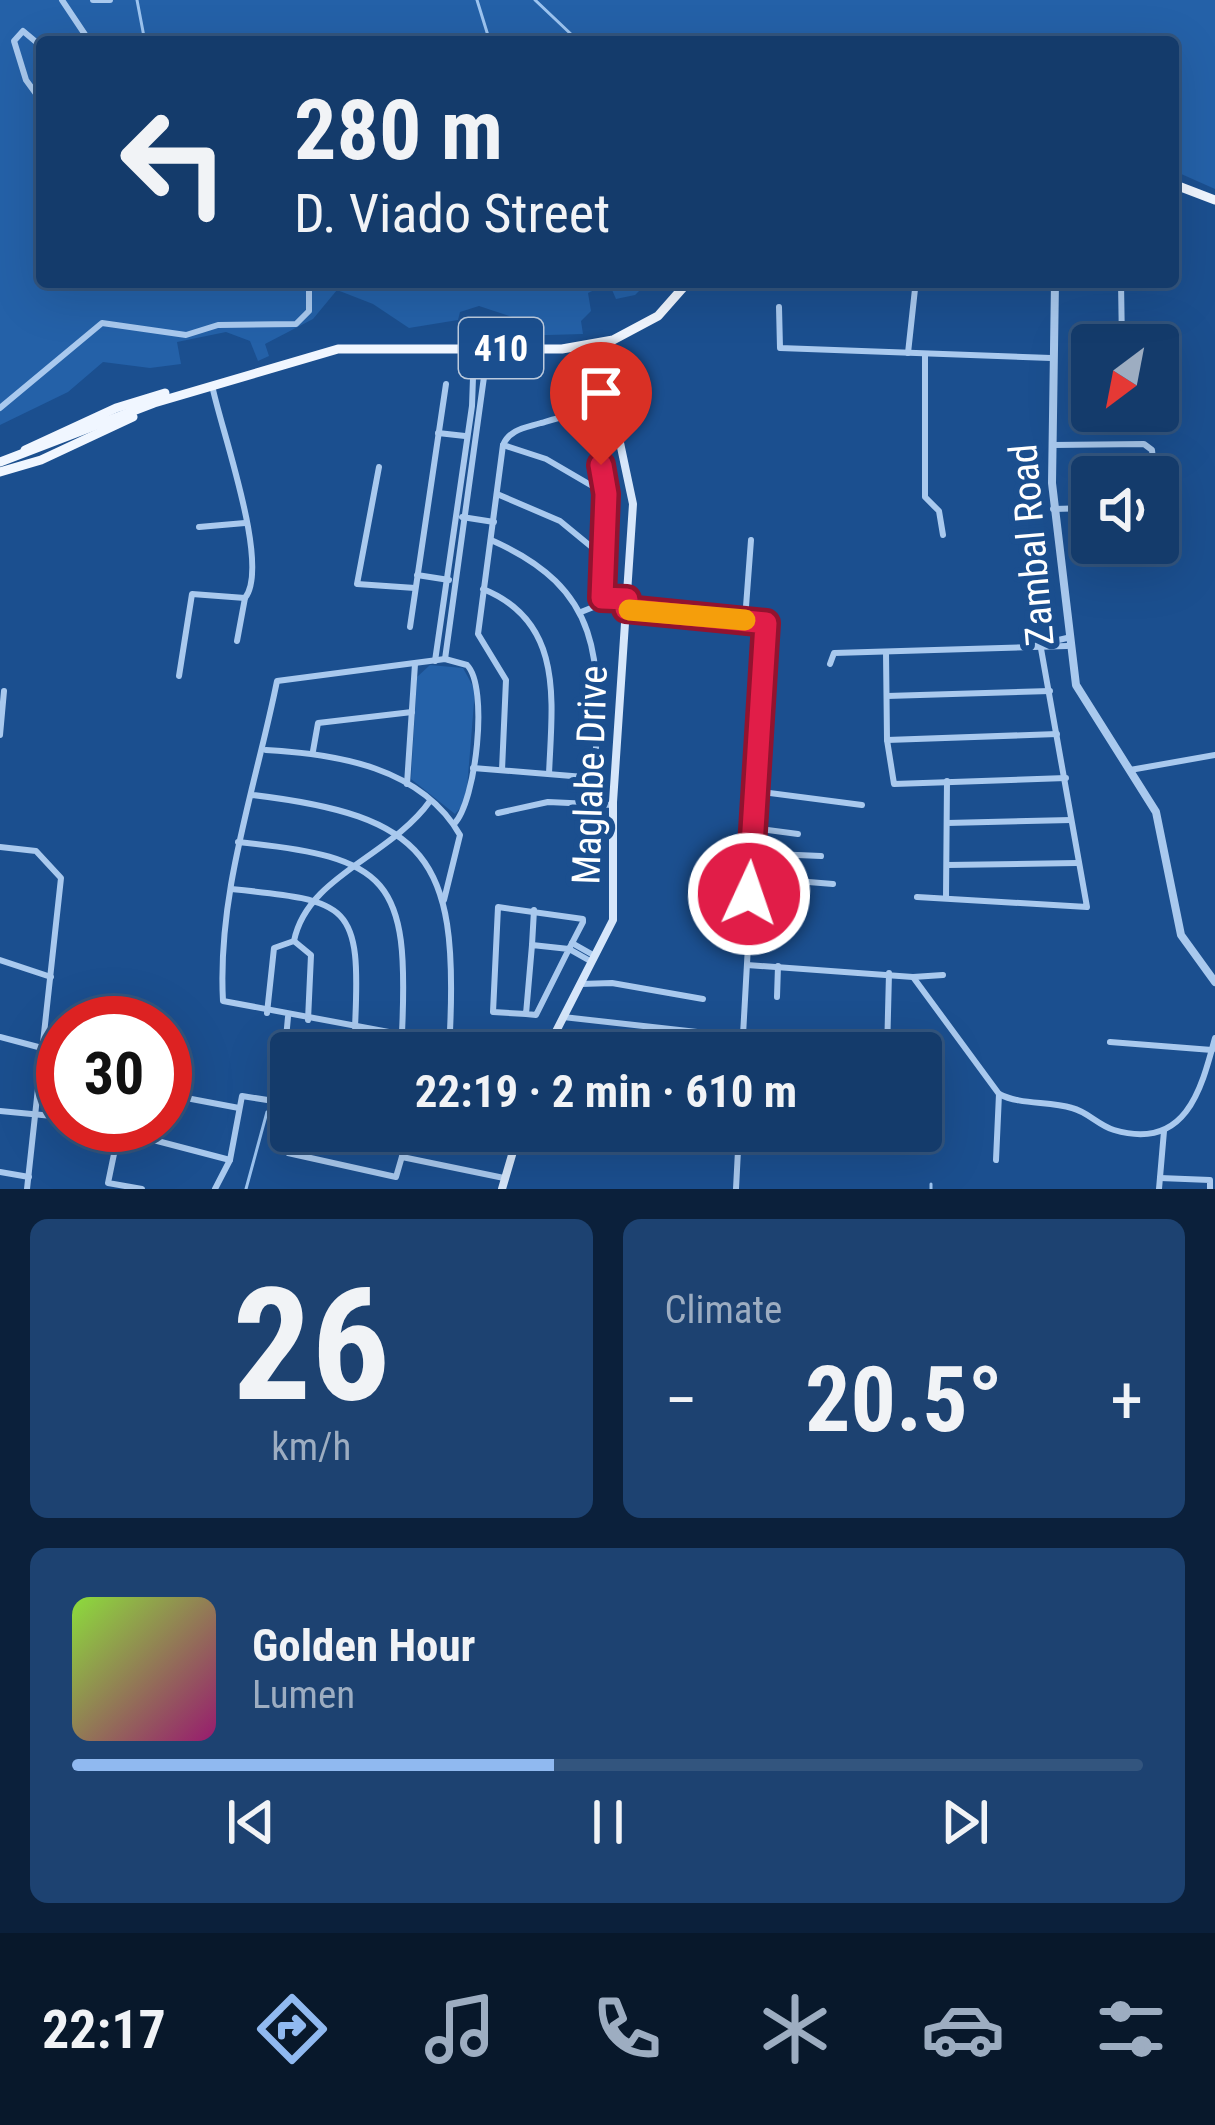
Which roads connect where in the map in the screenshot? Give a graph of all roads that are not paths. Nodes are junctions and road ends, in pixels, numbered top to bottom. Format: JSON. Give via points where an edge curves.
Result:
{"nodes":[{"id":1,"x":62,"y":0,"type":"edge"},
{"id":2,"x":93,"y":0,"type":"edge"},
{"id":3,"x":110,"y":0,"type":"edge"},
{"id":4,"x":87,"y":36,"type":"edge"},
{"id":5,"x":36,"y":41,"type":"edge"},
{"id":6,"x":36,"y":94,"type":"edge"},
{"id":7,"x":1179,"y":186,"type":"edge"},
{"id":8,"x":1215,"y":200,"type":"edge"},
{"id":9,"x":308,"y":288,"type":"edge"},
{"id":10,"x":682,"y":288,"type":"edge"},
{"id":11,"x":916,"y":288,"type":"edge"},
{"id":12,"x":1055,"y":288,"type":"edge"},
{"id":13,"x":1121,"y":288,"type":"edge"},
{"id":14,"x":778,"y":307,"type":"dead end"},
{"id":15,"x":1122,"y":324,"type":"edge"},
{"id":16,"x":474,"y":346,"type":"junction"},
{"id":17,"x":590,"y":346,"type":"junction"},
{"id":18,"x":488,"y":347,"type":"junction"},
{"id":19,"x":908,"y":354,"type":"junction"},
{"id":20,"x":925,"y":354,"type":"junction"},
{"id":21,"x":1052,"y":358,"type":"junction"},
{"id":22,"x":446,"y":384,"type":"dead end"},
{"id":23,"x":212,"y":385,"type":"junction"},
{"id":24,"x":474,"y":391,"type":"junction"},
{"id":25,"x":485,"y":392,"type":"junction"},
{"id":26,"x":472,"y":406,"type":"junction"},
{"id":27,"x":0,"y":407,"type":"edge"},
{"id":28,"x":483,"y":408,"type":"junction"},
{"id":29,"x":438,"y":433,"type":"junction"},
{"id":30,"x":471,"y":437,"type":"junction"},
{"id":31,"x":1051,"y":445,"type":"junction"},
{"id":32,"x":503,"y":446,"type":"junction"},
{"id":33,"x":1153,"y":456,"type":"edge"},
{"id":34,"x":0,"y":459,"type":"edge"},
{"id":35,"x":379,"y":467,"type":"dead end"},
{"id":36,"x":0,"y":472,"type":"edge"},
{"id":37,"x":497,"y":494,"type":"junction"},
{"id":38,"x":606,"y":494,"type":"junction"},
{"id":39,"x":1053,"y":509,"type":"junction"},
{"id":40,"x":1071,"y":509,"type":"edge"},
{"id":41,"x":460,"y":517,"type":"junction"},
{"id":42,"x":494,"y":522,"type":"junction"},
{"id":43,"x":245,"y":523,"type":"junction"},
{"id":44,"x":200,"y":527,"type":"dead end"},
{"id":45,"x":943,"y":535,"type":"dead end"},
{"id":46,"x":491,"y":540,"type":"junction"},
{"id":47,"x":751,"y":541,"type":"dead end"},
{"id":48,"x":605,"y":558,"type":"junction"},
{"id":49,"x":417,"y":575,"type":"junction"},
{"id":50,"x":451,"y":580,"type":"junction"},
{"id":51,"x":415,"y":588,"type":"junction"},
{"id":52,"x":483,"y":589,"type":"junction"},
{"id":53,"x":245,"y":598,"type":"junction"},
{"id":54,"x":602,"y":598,"type":"junction"},
{"id":55,"x":627,"y":604,"type":"junction"},
{"id":56,"x":599,"y":608,"type":"junction"},
{"id":57,"x":581,"y":611,"type":"junction"},
{"id":58,"x":745,"y":620,"type":"junction"},
{"id":59,"x":410,"y":627,"type":"dead end"},
{"id":60,"x":237,"y":641,"type":"dead end"},
{"id":61,"x":1067,"y":642,"type":"junction"},
{"id":62,"x":1039,"y":646,"type":"junction"},
{"id":63,"x":886,"y":652,"type":"junction"},
{"id":64,"x":445,"y":659,"type":"junction"},
{"id":65,"x":435,"y":661,"type":"junction"},
{"id":66,"x":415,"y":664,"type":"junction"},
{"id":67,"x":830,"y":664,"type":"dead end"},
{"id":68,"x":179,"y":676,"type":"dead end"},
{"id":69,"x":4,"y":691,"type":"dead end"},
{"id":70,"x":1050,"y":691,"type":"junction"},
{"id":71,"x":886,"y":696,"type":"junction"},
{"id":72,"x":412,"y":712,"type":"junction"},
{"id":73,"x":1058,"y":734,"type":"junction"},
{"id":74,"x":0,"y":735,"type":"edge"},
{"id":75,"x":887,"y":740,"type":"junction"},
{"id":76,"x":266,"y":749,"type":"junction"},
{"id":77,"x":313,"y":752,"type":"junction"},
{"id":78,"x":1215,"y":755,"type":"edge"},
{"id":79,"x":473,"y":768,"type":"junction"},
{"id":80,"x":502,"y":770,"type":"junction"},
{"id":81,"x":1130,"y":770,"type":"junction"},
{"id":82,"x":549,"y":774,"type":"junction"},
{"id":83,"x":1066,"y":778,"type":"junction"},
{"id":84,"x":947,"y":781,"type":"junction"},
{"id":85,"x":407,"y":784,"type":"junction"},
{"id":86,"x":755,"y":791,"type":"junction"},
{"id":87,"x":253,"y":795,"type":"junction"},
{"id":88,"x":430,"y":802,"type":"junction"},
{"id":89,"x":613,"y":805,"type":"junction"},
{"id":90,"x":862,"y":805,"type":"dead end"},
{"id":91,"x":498,"y":813,"type":"dead end"},
{"id":92,"x":1071,"y":820,"type":"junction"},
{"id":93,"x":947,"y":823,"type":"junction"},
{"id":94,"x":454,"y":824,"type":"junction"},
{"id":95,"x":753,"y":828,"type":"junction"},
{"id":96,"x":798,"y":834,"type":"dead end"},
{"id":97,"x":400,"y":837,"type":"junction"},
{"id":98,"x":238,"y":842,"type":"junction"},
{"id":99,"x":0,"y":847,"type":"edge"},
{"id":100,"x":752,"y":853,"type":"junction"},
{"id":101,"x":821,"y":856,"type":"dead end"},
{"id":102,"x":1077,"y":863,"type":"junction"},
{"id":103,"x":946,"y":865,"type":"junction"},
{"id":104,"x":359,"y":866,"type":"junction"},
{"id":105,"x":833,"y":884,"type":"dead end"},
{"id":106,"x":231,"y":889,"type":"junction"},
{"id":107,"x":749,"y":894,"type":"junction"},
{"id":108,"x":917,"y":897,"type":"dead end"},
{"id":109,"x":946,"y":897,"type":"junction"},
{"id":110,"x":314,"y":898,"type":"junction"},
{"id":111,"x":444,"y":900,"type":"junction"},
{"id":112,"x":534,"y":910,"type":"junction"},
{"id":113,"x":294,"y":941,"type":"junction"},
{"id":114,"x":532,"y":945,"type":"junction"},
{"id":115,"x":571,"y":946,"type":"junction"},
{"id":116,"x":594,"y":959,"type":"junction"},
{"id":117,"x":0,"y":960,"type":"edge"},
{"id":118,"x":747,"y":965,"type":"junction"},
{"id":119,"x":778,"y":966,"type":"junction"},
{"id":120,"x":889,"y":973,"type":"junction"},
{"id":121,"x":944,"y":975,"type":"dead end"},
{"id":122,"x":51,"y":977,"type":"junction"},
{"id":123,"x":914,"y":977,"type":"junction"},
{"id":124,"x":1215,"y":982,"type":"edge"},
{"id":125,"x":581,"y":984,"type":"junction"},
{"id":126,"x":49,"y":996,"type":"edge"},
{"id":127,"x":777,"y":997,"type":"dead end"},
{"id":128,"x":703,"y":1000,"type":"dead end"},
{"id":129,"x":267,"y":1013,"type":"junction"},
{"id":130,"x":526,"y":1014,"type":"junction"},
{"id":131,"x":288,"y":1017,"type":"junction"},
{"id":132,"x":563,"y":1017,"type":"junction"},
{"id":133,"x":308,"y":1020,"type":"junction"},
{"id":134,"x":355,"y":1027,"type":"junction"},
{"id":135,"x":288,"y":1032,"type":"edge"},
{"id":136,"x":394,"y":1032,"type":"edge"},
{"id":137,"x":402,"y":1032,"type":"edge"},
{"id":138,"x":450,"y":1032,"type":"edge"},
{"id":139,"x":556,"y":1032,"type":"edge"},
{"id":140,"x":704,"y":1032,"type":"edge"},
{"id":141,"x":742,"y":1032,"type":"edge"},
{"id":142,"x":888,"y":1032,"type":"edge"},
{"id":143,"x":0,"y":1036,"type":"edge"},
{"id":144,"x":1215,"y":1038,"type":"edge"},
{"id":145,"x":1110,"y":1042,"type":"dead end"},
{"id":146,"x":36,"y":1046,"type":"edge"},
{"id":147,"x":1212,"y":1050,"type":"junction"},
{"id":148,"x":999,"y":1094,"type":"junction"},
{"id":149,"x":192,"y":1099,"type":"edge"},
{"id":150,"x":270,"y":1100,"type":"edge"},
{"id":151,"x":36,"y":1108,"type":"edge"},
{"id":152,"x":239,"y":1108,"type":"junction"},
{"id":153,"x":0,"y":1111,"type":"edge"},
{"id":154,"x":35,"y":1118,"type":"junction"},
{"id":155,"x":1164,"y":1131,"type":"junction"},
{"id":156,"x":192,"y":1149,"type":"edge"},
{"id":157,"x":115,"y":1152,"type":"edge"},
{"id":158,"x":288,"y":1152,"type":"edge"},
{"id":159,"x":403,"y":1152,"type":"edge"},
{"id":160,"x":513,"y":1152,"type":"edge"},
{"id":161,"x":738,"y":1152,"type":"edge"},
{"id":162,"x":402,"y":1157,"type":"junction"},
{"id":163,"x":230,"y":1160,"type":"junction"},
{"id":164,"x":996,"y":1160,"type":"dead end"},
{"id":165,"x":0,"y":1172,"type":"edge"},
{"id":166,"x":29,"y":1177,"type":"junction"},
{"id":167,"x":1160,"y":1178,"type":"junction"},
{"id":168,"x":503,"y":1184,"type":"edge"},
{"id":169,"x":28,"y":1189,"type":"edge"},
{"id":170,"x":142,"y":1189,"type":"edge"},
{"id":171,"x":215,"y":1189,"type":"edge"},
{"id":172,"x":736,"y":1189,"type":"edge"},
{"id":173,"x":1160,"y":1189,"type":"edge"},
{"id":174,"x":1210,"y":1189,"type":"edge"}],
"edges":[{"from":1,"to":4,"type":"street"},
{"from":2,"to":3,"type":"street"},
{"from":5,"to":6,"type":"street","via":[[23,31],[14,40]]},
{"from":7,"to":8,"type":"main road"},
{"from":9,"to":27,"type":"street","via":[[305,318],[283,326],[186,334],[101,323]]},
{"from":10,"to":17,"type":"main road","number":"410","via":[[647,324]]},
{"from":11,"to":19,"type":"street"},
{"from":12,"to":21,"type":"street","name":"Zambal Road"},
{"from":13,"to":15,"type":"street"},
{"from":14,"to":19,"type":"street","via":[[780,348]]},
{"from":16,"to":18,"type":"main road","number":"410"},
{"from":16,"to":23,"type":"main road","number":"410","via":[[338,350]]},
{"from":16,"to":24,"type":"street"},
{"from":17,"to":18,"type":"main road","number":"410"},
{"from":17,"to":55,"type":"main road","name":"Maglabe Drive","via":[[633,505]]},
{"from":18,"to":25,"type":"street"},
{"from":19,"to":20,"type":"street"},
{"from":20,"to":21,"type":"street"},
{"from":20,"to":45,"type":"street","via":[[925,497],[939,512]]},
{"from":21,"to":31,"type":"street","name":"Zambal Road"},
{"from":22,"to":29,"type":"street"},
{"from":23,"to":34,"type":"main road"},
{"from":23,"to":34,"type":"main road","number":"410","via":[[116,408]]},
{"from":23,"to":36,"type":"main road","number":"410"},
{"from":23,"to":43,"type":"street"},
{"from":24,"to":25,"type":"street"},
{"from":24,"to":26,"type":"street"},
{"from":25,"to":28,"type":"street"},
{"from":26,"to":28,"type":"street"},
{"from":26,"to":30,"type":"street"},
{"from":28,"to":30,"type":"street"},
{"from":29,"to":30,"type":"street"},
{"from":29,"to":49,"type":"street"},
{"from":30,"to":41,"type":"street"},
{"from":31,"to":33,"type":"street","via":[[1144,444]]},
{"from":31,"to":39,"type":"street","name":"Zambal Road"},
{"from":32,"to":37,"type":"street"},
{"from":32,"to":38,"type":"street","via":[[546,459]]},
{"from":32,"to":38,"type":"street","via":[[513,431],[577,418],[595,435]]},
{"from":35,"to":51,"type":"street","via":[[357,584]]},
{"from":37,"to":42,"type":"street"},
{"from":37,"to":48,"type":"street","via":[[560,520]]},
{"from":38,"to":48,"type":"street"},
{"from":39,"to":40,"type":"street"},
{"from":39,"to":61,"type":"street","name":"Zambal Road"},
{"from":41,"to":42,"type":"street"},
{"from":41,"to":50,"type":"street"},
{"from":42,"to":46,"type":"street"},
{"from":43,"to":44,"type":"street"},
{"from":43,"to":53,"type":"street","via":[[254,583]]},
{"from":46,"to":52,"type":"street"},
{"from":46,"to":57,"type":"street","via":[[550,573]]},
{"from":47,"to":58,"type":"street"},
{"from":48,"to":54,"type":"street"},
{"from":49,"to":50,"type":"street"},
{"from":49,"to":51,"type":"street"},
{"from":50,"to":64,"type":"street"},
{"from":50,"to":65,"type":"street"},
{"from":51,"to":59,"type":"street"},
{"from":52,"to":80,"type":"street","via":[[475,639],[506,680]]},
{"from":52,"to":82,"type":"street","via":[[524,615],[550,662]]},
{"from":53,"to":60,"type":"street"},
{"from":53,"to":68,"type":"street","via":[[192,594]]},
{"from":54,"to":55,"type":"street"},
{"from":54,"to":56,"type":"street"},
{"from":55,"to":56,"type":"street"},
{"from":55,"to":58,"type":"street"},
{"from":55,"to":89,"type":"main road","name":"Maglabe Drive"},
{"from":56,"to":57,"type":"street"},
{"from":57,"to":82,"type":"street","via":[[598,674],[595,768],[588,777]]},
{"from":58,"to":86,"type":"street","via":[[766,623]]},
{"from":61,"to":62,"type":"street"},
{"from":61,"to":81,"type":"street","name":"Zambal Road","via":[[1078,693]]},
{"from":62,"to":63,"type":"street"},
{"from":62,"to":70,"type":"street"},
{"from":63,"to":67,"type":"street","via":[[834,653]]},
{"from":63,"to":71,"type":"street"},
{"from":64,"to":65,"type":"street"},
{"from":64,"to":79,"type":"street","via":[[467,665],[479,685]]},
{"from":65,"to":66,"type":"street"},
{"from":66,"to":72,"type":"street"},
{"from":66,"to":76,"type":"street","via":[[281,678]]},
{"from":69,"to":74,"type":"street"},
{"from":70,"to":71,"type":"street"},
{"from":70,"to":73,"type":"street"},
{"from":71,"to":75,"type":"street"},
{"from":72,"to":77,"type":"street","via":[[318,723]]},
{"from":72,"to":85,"type":"street"},
{"from":73,"to":75,"type":"street"},
{"from":73,"to":83,"type":"street"},
{"from":75,"to":84,"type":"street","via":[[894,784]]},
{"from":76,"to":77,"type":"street"},
{"from":76,"to":87,"type":"street"},
{"from":77,"to":85,"type":"street","via":[[367,764]]},
{"from":78,"to":81,"type":"street"},
{"from":79,"to":80,"type":"street"},
{"from":79,"to":94,"type":"street","via":[[469,806]]},
{"from":80,"to":82,"type":"street"},
{"from":81,"to":124,"type":"street","name":"Zambal Road","via":[[1162,832],[1181,935]]},
{"from":83,"to":84,"type":"street"},
{"from":83,"to":92,"type":"street"},
{"from":84,"to":93,"type":"street"},
{"from":85,"to":88,"type":"street"},
{"from":86,"to":90,"type":"street"},
{"from":86,"to":95,"type":"street"},
{"from":87,"to":97,"type":"street","via":[[337,806]]},
{"from":87,"to":98,"type":"street"},
{"from":88,"to":94,"type":"street"},
{"from":88,"to":97,"type":"street"},
{"from":89,"to":91,"type":"street","via":[[548,802]]},
{"from":89,"to":116,"type":"main road","name":"Maglabe Drive","via":[[613,920]]},
{"from":92,"to":93,"type":"street"},
{"from":92,"to":102,"type":"street"},
{"from":93,"to":103,"type":"street"},
{"from":94,"to":111,"type":"street","via":[[461,844]]},
{"from":95,"to":96,"type":"street"},
{"from":95,"to":100,"type":"street"},
{"from":97,"to":104,"type":"street"},
{"from":97,"to":111,"type":"street"},
{"from":98,"to":104,"type":"street","via":[[323,851]]},
{"from":98,"to":106,"type":"street"},
{"from":99,"to":122,"type":"street","via":[[36,851],[61,878]]},
{"from":100,"to":101,"type":"street"},
{"from":100,"to":107,"type":"street"},
{"from":102,"to":103,"type":"street"},
{"from":102,"to":109,"type":"street","via":[[1087,907]]},
{"from":103,"to":109,"type":"street"},
{"from":104,"to":110,"type":"street"},
{"from":104,"to":137,"type":"street","via":[[386,895],[403,931]]},
{"from":105,"to":107,"type":"street","via":[[784,880],[778,895]]},
{"from":106,"to":110,"type":"street"},
{"from":106,"to":129,"type":"street","via":[[222,997],[228,1006]]},
{"from":107,"to":118,"type":"street"},
{"from":108,"to":109,"type":"street"},
{"from":110,"to":113,"type":"street"},
{"from":110,"to":134,"type":"street","via":[[344,918],[356,941]]},
{"from":111,"to":138,"type":"street","via":[[454,955]]},
{"from":112,"to":114,"type":"street"},
{"from":112,"to":115,"type":"street","via":[[581,916]]},
{"from":112,"to":130,"type":"street","via":[[498,907],[493,1012]]},
{"from":113,"to":129,"type":"street","via":[[274,948]]},
{"from":113,"to":133,"type":"street","via":[[311,955]]},
{"from":114,"to":115,"type":"street"},
{"from":114,"to":130,"type":"street"},
{"from":115,"to":116,"type":"street"},
{"from":115,"to":130,"type":"street","via":[[536,1015]]},
{"from":116,"to":125,"type":"main road","name":"Maglabe Drive"},
{"from":117,"to":122,"type":"street"},
{"from":118,"to":119,"type":"street"},
{"from":118,"to":141,"type":"street"},
{"from":119,"to":120,"type":"street"},
{"from":119,"to":127,"type":"street"},
{"from":120,"to":123,"type":"street"},
{"from":120,"to":142,"type":"street"},
{"from":121,"to":123,"type":"street"},
{"from":122,"to":126,"type":"street"},
{"from":123,"to":148,"type":"street"},
{"from":125,"to":128,"type":"street"},
{"from":125,"to":132,"type":"main road","name":"Maglabe Drive"},
{"from":129,"to":131,"type":"street"},
{"from":131,"to":133,"type":"street"},
{"from":131,"to":135,"type":"street"},
{"from":132,"to":139,"type":"main road","name":"Maglabe Drive"},
{"from":132,"to":140,"type":"street"},
{"from":133,"to":134,"type":"street"},
{"from":134,"to":136,"type":"street"},
{"from":143,"to":146,"type":"street"},
{"from":144,"to":147,"type":"street"},
{"from":145,"to":147,"type":"street"},
{"from":147,"to":155,"type":"street","via":[[1194,1105]]},
{"from":148,"to":155,"type":"street","via":[[1083,1111],[1113,1130]]},
{"from":148,"to":164,"type":"street"},
{"from":149,"to":152,"type":"street"},
{"from":150,"to":152,"type":"street","via":[[242,1096]]},
{"from":151,"to":154,"type":"street"},
{"from":152,"to":163,"type":"street"},
{"from":153,"to":154,"type":"street"},
{"from":154,"to":166,"type":"street"},
{"from":155,"to":167,"type":"street"},
{"from":156,"to":163,"type":"street"},
{"from":157,"to":170,"type":"street","via":[[109,1183]]},
{"from":158,"to":162,"type":"street","via":[[396,1177]]},
{"from":159,"to":162,"type":"street"},
{"from":160,"to":168,"type":"main road"},
{"from":161,"to":172,"type":"street"},
{"from":162,"to":168,"type":"street"},
{"from":163,"to":171,"type":"street"},
{"from":165,"to":166,"type":"street"},
{"from":166,"to":169,"type":"street"},
{"from":167,"to":173,"type":"street"},
{"from":167,"to":174,"type":"street","via":[[1210,1180]]}]}
